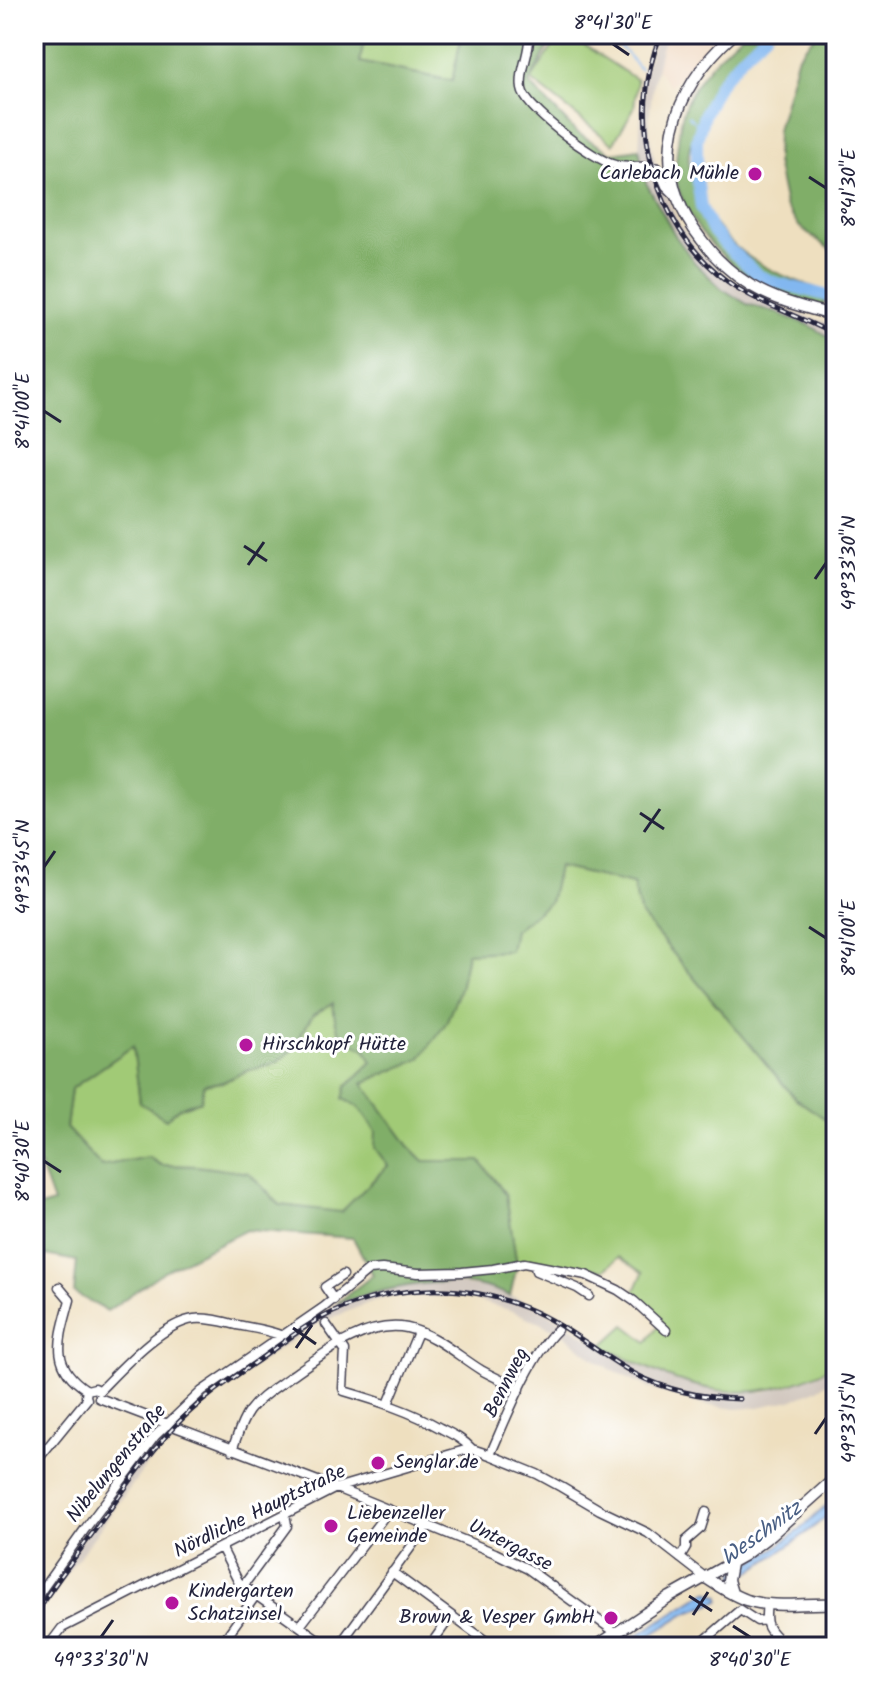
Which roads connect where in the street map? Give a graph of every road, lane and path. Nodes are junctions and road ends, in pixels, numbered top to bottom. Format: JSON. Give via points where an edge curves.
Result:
{"nodes":[{"id":1,"x":529,"y":34,"type":"edge"},
{"id":2,"x":734,"y":34,"type":"edge"},
{"id":3,"x":676,"y":196,"type":"junction"},
{"id":4,"x":836,"y":316,"type":"edge"},
{"id":5,"x":535,"y":1266,"type":"junction"},
{"id":6,"x":343,"y":1275,"type":"dead end"},
{"id":7,"x":59,"y":1287,"type":"dead end"},
{"id":8,"x":589,"y":1296,"type":"dead end"},
{"id":9,"x":334,"y":1300,"type":"junction"},
{"id":10,"x":326,"y":1324,"type":"dead end"},
{"id":11,"x":557,"y":1330,"type":"dead end"},
{"id":12,"x":666,"y":1330,"type":"dead end"},
{"id":13,"x":418,"y":1332,"type":"junction"},
{"id":14,"x":280,"y":1335,"type":"junction"},
{"id":15,"x":340,"y":1344,"type":"junction"},
{"id":16,"x":520,"y":1389,"type":"junction"},
{"id":17,"x":87,"y":1394,"type":"junction"},
{"id":18,"x":99,"y":1394,"type":"junction"},
{"id":19,"x":388,"y":1404,"type":"junction"},
{"id":20,"x":166,"y":1425,"type":"junction"},
{"id":21,"x":472,"y":1449,"type":"junction"},
{"id":22,"x":232,"y":1450,"type":"junction"},
{"id":23,"x":38,"y":1452,"type":"edge"},
{"id":24,"x":490,"y":1455,"type":"junction"},
{"id":25,"x":34,"y":1464,"type":"edge"},
{"id":26,"x":836,"y":1477,"type":"edge"},
{"id":27,"x":336,"y":1488,"type":"junction"},
{"id":28,"x":389,"y":1510,"type":"junction"},
{"id":29,"x":706,"y":1512,"type":"dead end"},
{"id":30,"x":285,"y":1514,"type":"junction"},
{"id":31,"x":427,"y":1525,"type":"junction"},
{"id":32,"x":221,"y":1547,"type":"junction"},
{"id":33,"x":680,"y":1558,"type":"junction"},
{"id":34,"x":730,"y":1567,"type":"junction"},
{"id":35,"x":392,"y":1572,"type":"junction"},
{"id":36,"x":708,"y":1579,"type":"junction"},
{"id":37,"x":243,"y":1586,"type":"junction"},
{"id":38,"x":256,"y":1595,"type":"junction"},
{"id":39,"x":738,"y":1599,"type":"junction"},
{"id":40,"x":34,"y":1601,"type":"edge"},
{"id":41,"x":767,"y":1604,"type":"junction"},
{"id":42,"x":836,"y":1604,"type":"edge"},
{"id":43,"x":451,"y":1616,"type":"junction"},
{"id":44,"x":765,"y":1620,"type":"junction"},
{"id":45,"x":300,"y":1626,"type":"junction"},
{"id":46,"x":615,"y":1632,"type":"junction"},
{"id":47,"x":34,"y":1643,"type":"edge"},
{"id":48,"x":50,"y":1644,"type":"junction"},
{"id":49,"x":62,"y":1647,"type":"edge"},
{"id":50,"x":219,"y":1647,"type":"edge"},
{"id":51,"x":329,"y":1647,"type":"edge"},
{"id":52,"x":338,"y":1647,"type":"edge"},
{"id":53,"x":429,"y":1647,"type":"edge"},
{"id":54,"x":494,"y":1647,"type":"edge"},
{"id":55,"x":595,"y":1647,"type":"edge"},
{"id":56,"x":697,"y":1647,"type":"edge"},
{"id":57,"x":787,"y":1647,"type":"edge"}],
"edges":[{"from":1,"to":3,"type":"street","via":[[522,92],[533,108],[585,150],[614,165],[658,168]]},
{"from":2,"to":3,"type":"main road","via":[[698,72],[678,112],[670,153]]},
{"from":3,"to":4,"type":"main road","via":[[692,228],[735,275],[779,299]]},
{"from":5,"to":8,"type":"street"},
{"from":5,"to":9,"type":"street","name":"Nibelungenstraße","via":[[462,1272],[369,1270]]},
{"from":5,"to":12,"type":"street","via":[[586,1275],[618,1290]]},
{"from":6,"to":9,"type":"street","via":[[325,1287]]},
{"from":7,"to":17,"type":"street","via":[[70,1300],[60,1351],[65,1369]]},
{"from":9,"to":14,"type":"street","name":"Nibelungenstraße"},
{"from":10,"to":15,"type":"street"},
{"from":11,"to":16,"type":"street","name":"Bennweg"},
{"from":13,"to":15,"type":"street","via":[[377,1330]]},
{"from":13,"to":16,"type":"street"},
{"from":13,"to":19,"type":"street"},
{"from":14,"to":18,"type":"street","via":[[191,1319],[149,1342]]},
{"from":14,"to":20,"type":"street","name":"Nibelungenstraße","via":[[202,1391]]},
{"from":15,"to":19,"type":"street","via":[[345,1351],[344,1391]]},
{"from":15,"to":22,"type":"street","via":[[259,1399]]},
{"from":16,"to":24,"type":"street","name":"Bennweg"},
{"from":17,"to":18,"type":"street","name":"Untergasse","via":[[95,1388]]},
{"from":17,"to":23,"type":"street"},
{"from":18,"to":20,"type":"street","name":"Untergasse"},
{"from":19,"to":21,"type":"street"},
{"from":20,"to":22,"type":"street","name":"Untergasse"},
{"from":20,"to":40,"type":"street","name":"Nibelungenstraße"},
{"from":21,"to":24,"type":"street"},
{"from":21,"to":27,"type":"street","name":"Nördliche Hauptstraße"},
{"from":22,"to":27,"type":"street","name":"Untergasse"},
{"from":23,"to":25,"type":"street"},
{"from":24,"to":33,"type":"street","via":[[648,1533]]},
{"from":26,"to":34,"type":"main road"},
{"from":27,"to":28,"type":"street","name":"Untergasse"},
{"from":27,"to":30,"type":"street","name":"Nördliche Hauptstraße"},
{"from":28,"to":31,"type":"street","name":"Untergasse"},
{"from":28,"to":45,"type":"street"},
{"from":29,"to":33,"type":"street"},
{"from":30,"to":32,"type":"street","name":"Nördliche Hauptstraße"},
{"from":30,"to":37,"type":"street","via":[[287,1526]]},
{"from":31,"to":35,"type":"street"},
{"from":31,"to":46,"type":"street","name":"Untergasse","via":[[528,1569]]},
{"from":32,"to":37,"type":"street"},
{"from":32,"to":48,"type":"street","name":"Nördliche Hauptstraße","via":[[62,1628]]},
{"from":33,"to":36,"type":"street"},
{"from":34,"to":36,"type":"main road"},
{"from":34,"to":39,"type":"main road","via":[[728,1580]]},
{"from":35,"to":43,"type":"street"},
{"from":35,"to":52,"type":"street"},
{"from":36,"to":39,"type":"main road"},
{"from":36,"to":46,"type":"main road"},
{"from":37,"to":38,"type":"street"},
{"from":38,"to":45,"type":"street"},
{"from":38,"to":50,"type":"street"},
{"from":39,"to":41,"type":"main road"},
{"from":39,"to":44,"type":"street","via":[[757,1621]]},
{"from":39,"to":56,"type":"street"},
{"from":41,"to":42,"type":"main road"},
{"from":41,"to":44,"type":"street"},
{"from":43,"to":53,"type":"street"},
{"from":43,"to":54,"type":"street"},
{"from":44,"to":57,"type":"street"},
{"from":45,"to":51,"type":"street"},
{"from":46,"to":55,"type":"main road"},
{"from":47,"to":48,"type":"main road"},
{"from":48,"to":49,"type":"main road"}]}
